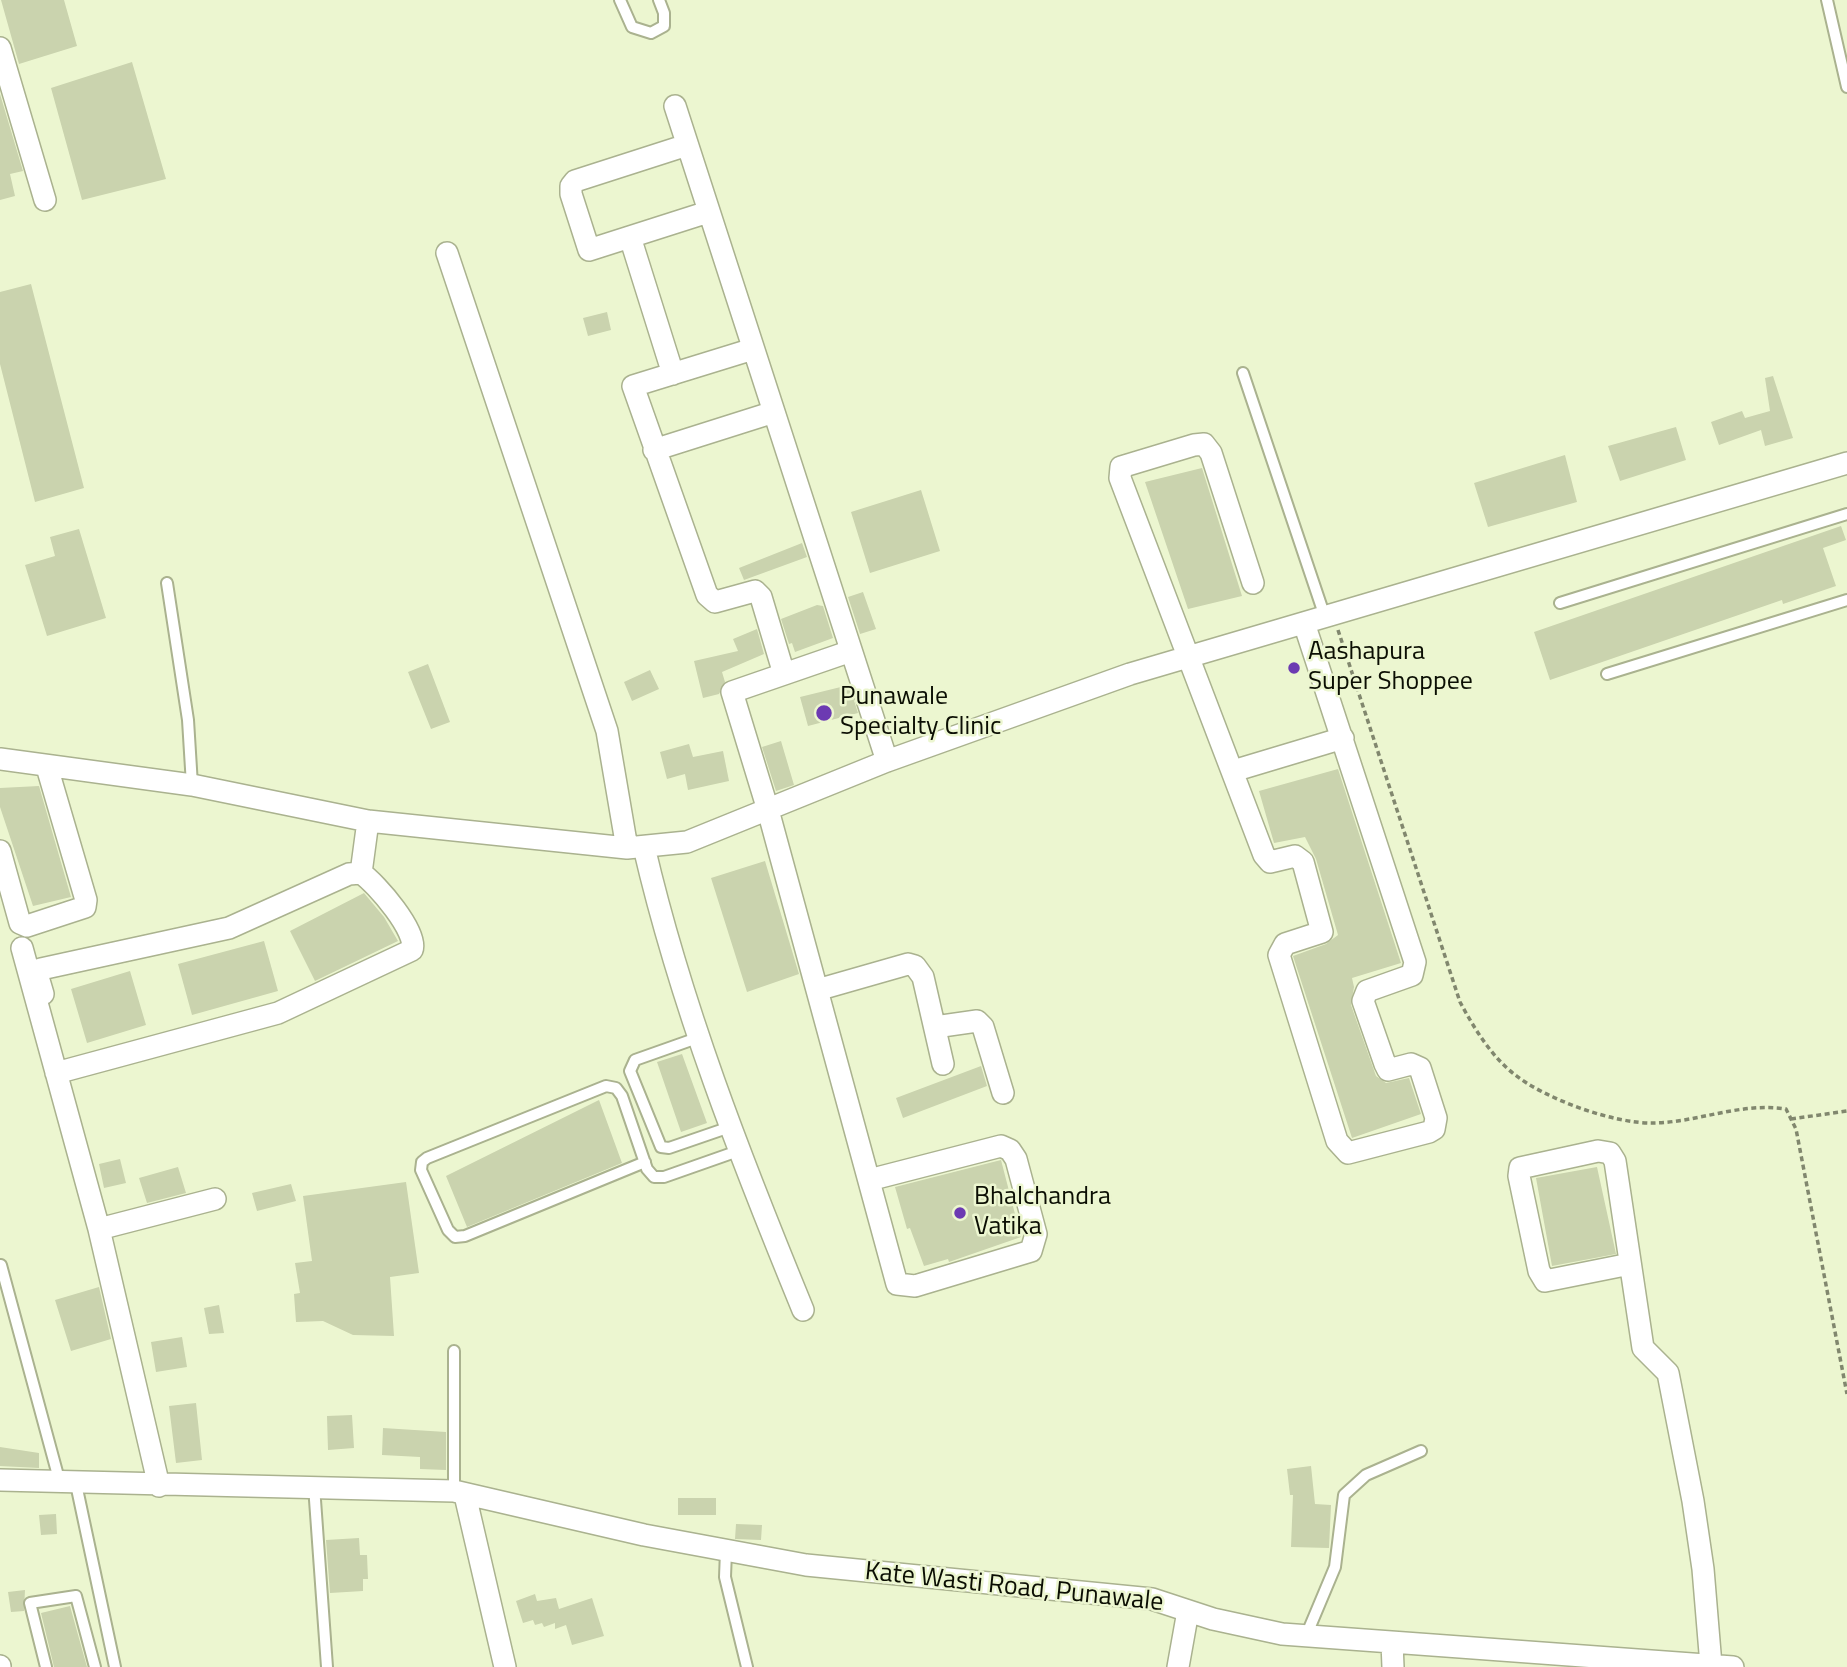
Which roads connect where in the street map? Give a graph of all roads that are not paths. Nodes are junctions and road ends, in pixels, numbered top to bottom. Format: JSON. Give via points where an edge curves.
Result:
{"nodes":[{"id":1,"x":620,"y":0,"type":"edge"},
{"id":2,"x":659,"y":0,"type":"edge"},
{"id":3,"x":1826,"y":0,"type":"edge"},
{"id":4,"x":0,"y":48,"type":"edge"},
{"id":5,"x":1847,"y":88,"type":"edge"},
{"id":6,"x":675,"y":106,"type":"dead end"},
{"id":7,"x":687,"y":145,"type":"junction"},
{"id":8,"x":45,"y":200,"type":"dead end"},
{"id":9,"x":708,"y":212,"type":"junction"},
{"id":10,"x":630,"y":237,"type":"junction"},
{"id":11,"x":447,"y":253,"type":"dead end"},
{"id":12,"x":753,"y":349,"type":"junction"},
{"id":13,"x":1244,"y":373,"type":"dead end"},
{"id":14,"x":673,"y":374,"type":"junction"},
{"id":15,"x":774,"y":412,"type":"junction"},
{"id":16,"x":654,"y":450,"type":"junction"},
{"id":17,"x":1847,"y":463,"type":"edge"},
{"id":18,"x":1847,"y":514,"type":"edge"},
{"id":19,"x":167,"y":583,"type":"dead end"},
{"id":20,"x":1253,"y":583,"type":"dead end"},
{"id":21,"x":1847,"y":600,"type":"edge"},
{"id":22,"x":1560,"y":603,"type":"dead end"},
{"id":23,"x":1329,"y":615,"type":"junction"},
{"id":24,"x":1304,"y":623,"type":"junction"},
{"id":25,"x":851,"y":651,"type":"junction"},
{"id":26,"x":1191,"y":656,"type":"junction"},
{"id":27,"x":784,"y":674,"type":"junction"},
{"id":28,"x":1607,"y":674,"type":"dead end"},
{"id":29,"x":1343,"y":738,"type":"junction"},
{"id":30,"x":0,"y":759,"type":"edge"},
{"id":31,"x":887,"y":761,"type":"junction"},
{"id":32,"x":47,"y":767,"type":"junction"},
{"id":33,"x":1233,"y":771,"type":"junction"},
{"id":34,"x":192,"y":785,"type":"junction"},
{"id":35,"x":768,"y":810,"type":"junction"},
{"id":36,"x":368,"y":821,"type":"junction"},
{"id":37,"x":636,"y":847,"type":"junction"},
{"id":38,"x":0,"y":851,"type":"edge"},
{"id":39,"x":362,"y":873,"type":"junction"},
{"id":40,"x":22,"y":948,"type":"dead end"},
{"id":41,"x":817,"y":990,"type":"junction"},
{"id":42,"x":935,"y":1027,"type":"junction"},
{"id":43,"x":700,"y":1037,"type":"junction"},
{"id":44,"x":943,"y":1064,"type":"dead end"},
{"id":45,"x":60,"y":1072,"type":"junction"},
{"id":46,"x":1003,"y":1093,"type":"dead end"},
{"id":47,"x":730,"y":1126,"type":"junction"},
{"id":48,"x":738,"y":1151,"type":"junction"},
{"id":49,"x":645,"y":1162,"type":"junction"},
{"id":50,"x":869,"y":1180,"type":"junction"},
{"id":51,"x":215,"y":1199,"type":"dead end"},
{"id":52,"x":99,"y":1230,"type":"junction"},
{"id":53,"x":1630,"y":1264,"type":"junction"},
{"id":54,"x":1,"y":1265,"type":"edge"},
{"id":55,"x":803,"y":1310,"type":"dead end"},
{"id":56,"x":454,"y":1351,"type":"dead end"},
{"id":57,"x":1421,"y":1451,"type":"dead end"},
{"id":58,"x":0,"y":1480,"type":"edge"},
{"id":59,"x":68,"y":1484,"type":"junction"},
{"id":60,"x":159,"y":1486,"type":"junction"},
{"id":61,"x":314,"y":1486,"type":"junction"},
{"id":62,"x":459,"y":1493,"type":"junction"},
{"id":63,"x":726,"y":1550,"type":"junction"},
{"id":64,"x":1188,"y":1611,"type":"junction"},
{"id":65,"x":1306,"y":1636,"type":"junction"},
{"id":66,"x":1392,"y":1642,"type":"junction"},
{"id":67,"x":1527,"y":1658,"type":"edge"},
{"id":68,"x":1640,"y":1664,"type":"edge"},
{"id":69,"x":1711,"y":1665,"type":"edge"},
{"id":70,"x":46,"y":1667,"type":"edge"},
{"id":71,"x":95,"y":1667,"type":"edge"},
{"id":72,"x":116,"y":1667,"type":"edge"},
{"id":73,"x":327,"y":1667,"type":"edge"},
{"id":74,"x":505,"y":1667,"type":"edge"},
{"id":75,"x":747,"y":1667,"type":"edge"},
{"id":76,"x":1178,"y":1667,"type":"edge"},
{"id":77,"x":1393,"y":1667,"type":"edge"},
{"id":78,"x":1733,"y":1667,"type":"edge"}],
"edges":[{"from":1,"to":2,"type":"lane","via":[[632,27],[651,33],[664,26]]},
{"from":3,"to":5,"type":"lane"},
{"from":4,"to":8,"type":"street"},
{"from":6,"to":7,"type":"street"},
{"from":7,"to":9,"type":"street"},
{"from":7,"to":10,"type":"street","via":[[571,186],[589,250]]},
{"from":9,"to":10,"type":"street"},
{"from":9,"to":12,"type":"street"},
{"from":10,"to":14,"type":"street"},
{"from":11,"to":37,"type":"street","via":[[607,731]]},
{"from":12,"to":14,"type":"street"},
{"from":12,"to":15,"type":"street"},
{"from":13,"to":23,"type":"lane"},
{"from":14,"to":16,"type":"street","via":[[633,386]]},
{"from":15,"to":16,"type":"street"},
{"from":15,"to":25,"type":"street"},
{"from":16,"to":27,"type":"street","via":[[707,595],[715,601],[755,591],[761,597]]},
{"from":17,"to":23,"type":"street"},
{"from":18,"to":22,"type":"lane"},
{"from":19,"to":34,"type":"lane","via":[[188,720]]},
{"from":20,"to":26,"type":"street","via":[[1211,453],[1204,444],[1121,467],[1120,478]]},
{"from":21,"to":28,"type":"lane"},
{"from":23,"to":24,"type":"street"},
{"from":24,"to":26,"type":"street"},
{"from":24,"to":29,"type":"street"},
{"from":25,"to":27,"type":"street"},
{"from":25,"to":31,"type":"street"},
{"from":26,"to":31,"type":"street"},
{"from":26,"to":33,"type":"street"},
{"from":27,"to":35,"type":"street","via":[[732,692]]},
{"from":29,"to":33,"type":"street"},
{"from":29,"to":33,"type":"street","via":[[1415,962],[1412,975],[1367,991],[1363,1001],[1388,1070],[1412,1064],[1420,1068],[1436,1118],[1429,1132],[1348,1153],[1337,1141],[1279,955],[1285,944],[1320,934],[1322,928],[1303,862],[1295,856],[1275,862],[1266,858]]},
{"from":30,"to":32,"type":"street"},
{"from":31,"to":35,"type":"street"},
{"from":32,"to":34,"type":"street"},
{"from":32,"to":38,"type":"street","via":[[85,907],[27,926],[20,923]]},
{"from":34,"to":36,"type":"street"},
{"from":35,"to":37,"type":"street","via":[[687,842]]},
{"from":35,"to":41,"type":"street"},
{"from":36,"to":37,"type":"street"},
{"from":36,"to":39,"type":"street"},
{"from":37,"to":43,"type":"street"},
{"from":39,"to":45,"type":"street","via":[[349,874],[229,928],[41,970],[38,977]]},
{"from":39,"to":45,"type":"street","via":[[413,939],[412,950],[278,1013]]},
{"from":40,"to":45,"type":"street"},
{"from":41,"to":42,"type":"street","via":[[908,964],[915,966],[923,977]]},
{"from":41,"to":50,"type":"street"},
{"from":42,"to":44,"type":"street"},
{"from":42,"to":46,"type":"street","via":[[977,1021],[983,1027]]},
{"from":43,"to":47,"type":"street"},
{"from":43,"to":47,"type":"lane","via":[[635,1060],[630,1071],[661,1147]]},
{"from":45,"to":52,"type":"street"},
{"from":47,"to":48,"type":"street"},
{"from":48,"to":49,"type":"lane","via":[[664,1177],[654,1177]]},
{"from":48,"to":55,"type":"street"},
{"from":49,"to":49,"type":"lane","via":[[455,1237],[447,1230],[421,1170],[427,1158],[606,1086],[622,1096]]},
{"from":50,"to":50,"type":"street","via":[[897,1284],[905,1287],[1031,1251],[1034,1245],[1036,1234],[1016,1159],[1002,1146]]},
{"from":51,"to":52,"type":"street"},
{"from":52,"to":60,"type":"street"},
{"from":53,"to":53,"type":"street","via":[[1615,1161],[1610,1153],[1598,1151],[1520,1168],[1539,1271],[1545,1280]]},
{"from":53,"to":69,"type":"street","via":[[1643,1348],[1668,1373],[1701,1556]]},
{"from":54,"to":59,"type":"lane"},
{"from":56,"to":62,"type":"lane"},
{"from":57,"to":65,"type":"lane","via":[[1366,1475],[1344,1495],[1335,1567]]},
{"from":58,"to":59,"type":"street","name":"Kate Wasti Road, Punawale"},
{"from":59,"to":60,"type":"street","name":"Kate Wasti Road, Punawale"},
{"from":59,"to":72,"type":"lane"},
{"from":60,"to":61,"type":"street","name":"Kate Wasti Road, Punawale"},
{"from":61,"to":62,"type":"street","name":"Kate Wasti Road, Punawale"},
{"from":61,"to":73,"type":"lane"},
{"from":62,"to":63,"type":"street","name":"Kate Wasti Road, Punawale"},
{"from":62,"to":74,"type":"street"},
{"from":63,"to":64,"type":"street","name":"Kate Wasti Road, Punawale","via":[[806,1565],[1152,1599]]},
{"from":63,"to":75,"type":"lane","via":[[725,1577]]},
{"from":64,"to":65,"type":"street","name":"Kate Wasti Road, Punawale"},
{"from":64,"to":76,"type":"street"},
{"from":65,"to":66,"type":"street","name":"Kate Wasti Road, Punawale"},
{"from":66,"to":67,"type":"street","name":"Kate Wasti Road, Punawale"},
{"from":66,"to":77,"type":"street"},
{"from":67,"to":68,"type":"street","name":"Kate Wasti Road, Punawale"},
{"from":68,"to":69,"type":"street","name":"Kate Wasti Road, Punawale"},
{"from":69,"to":78,"type":"street","name":"Kate Wasti Road, Punawale"},
{"from":70,"to":71,"type":"lane","via":[[30,1602],[76,1596]]}]}
